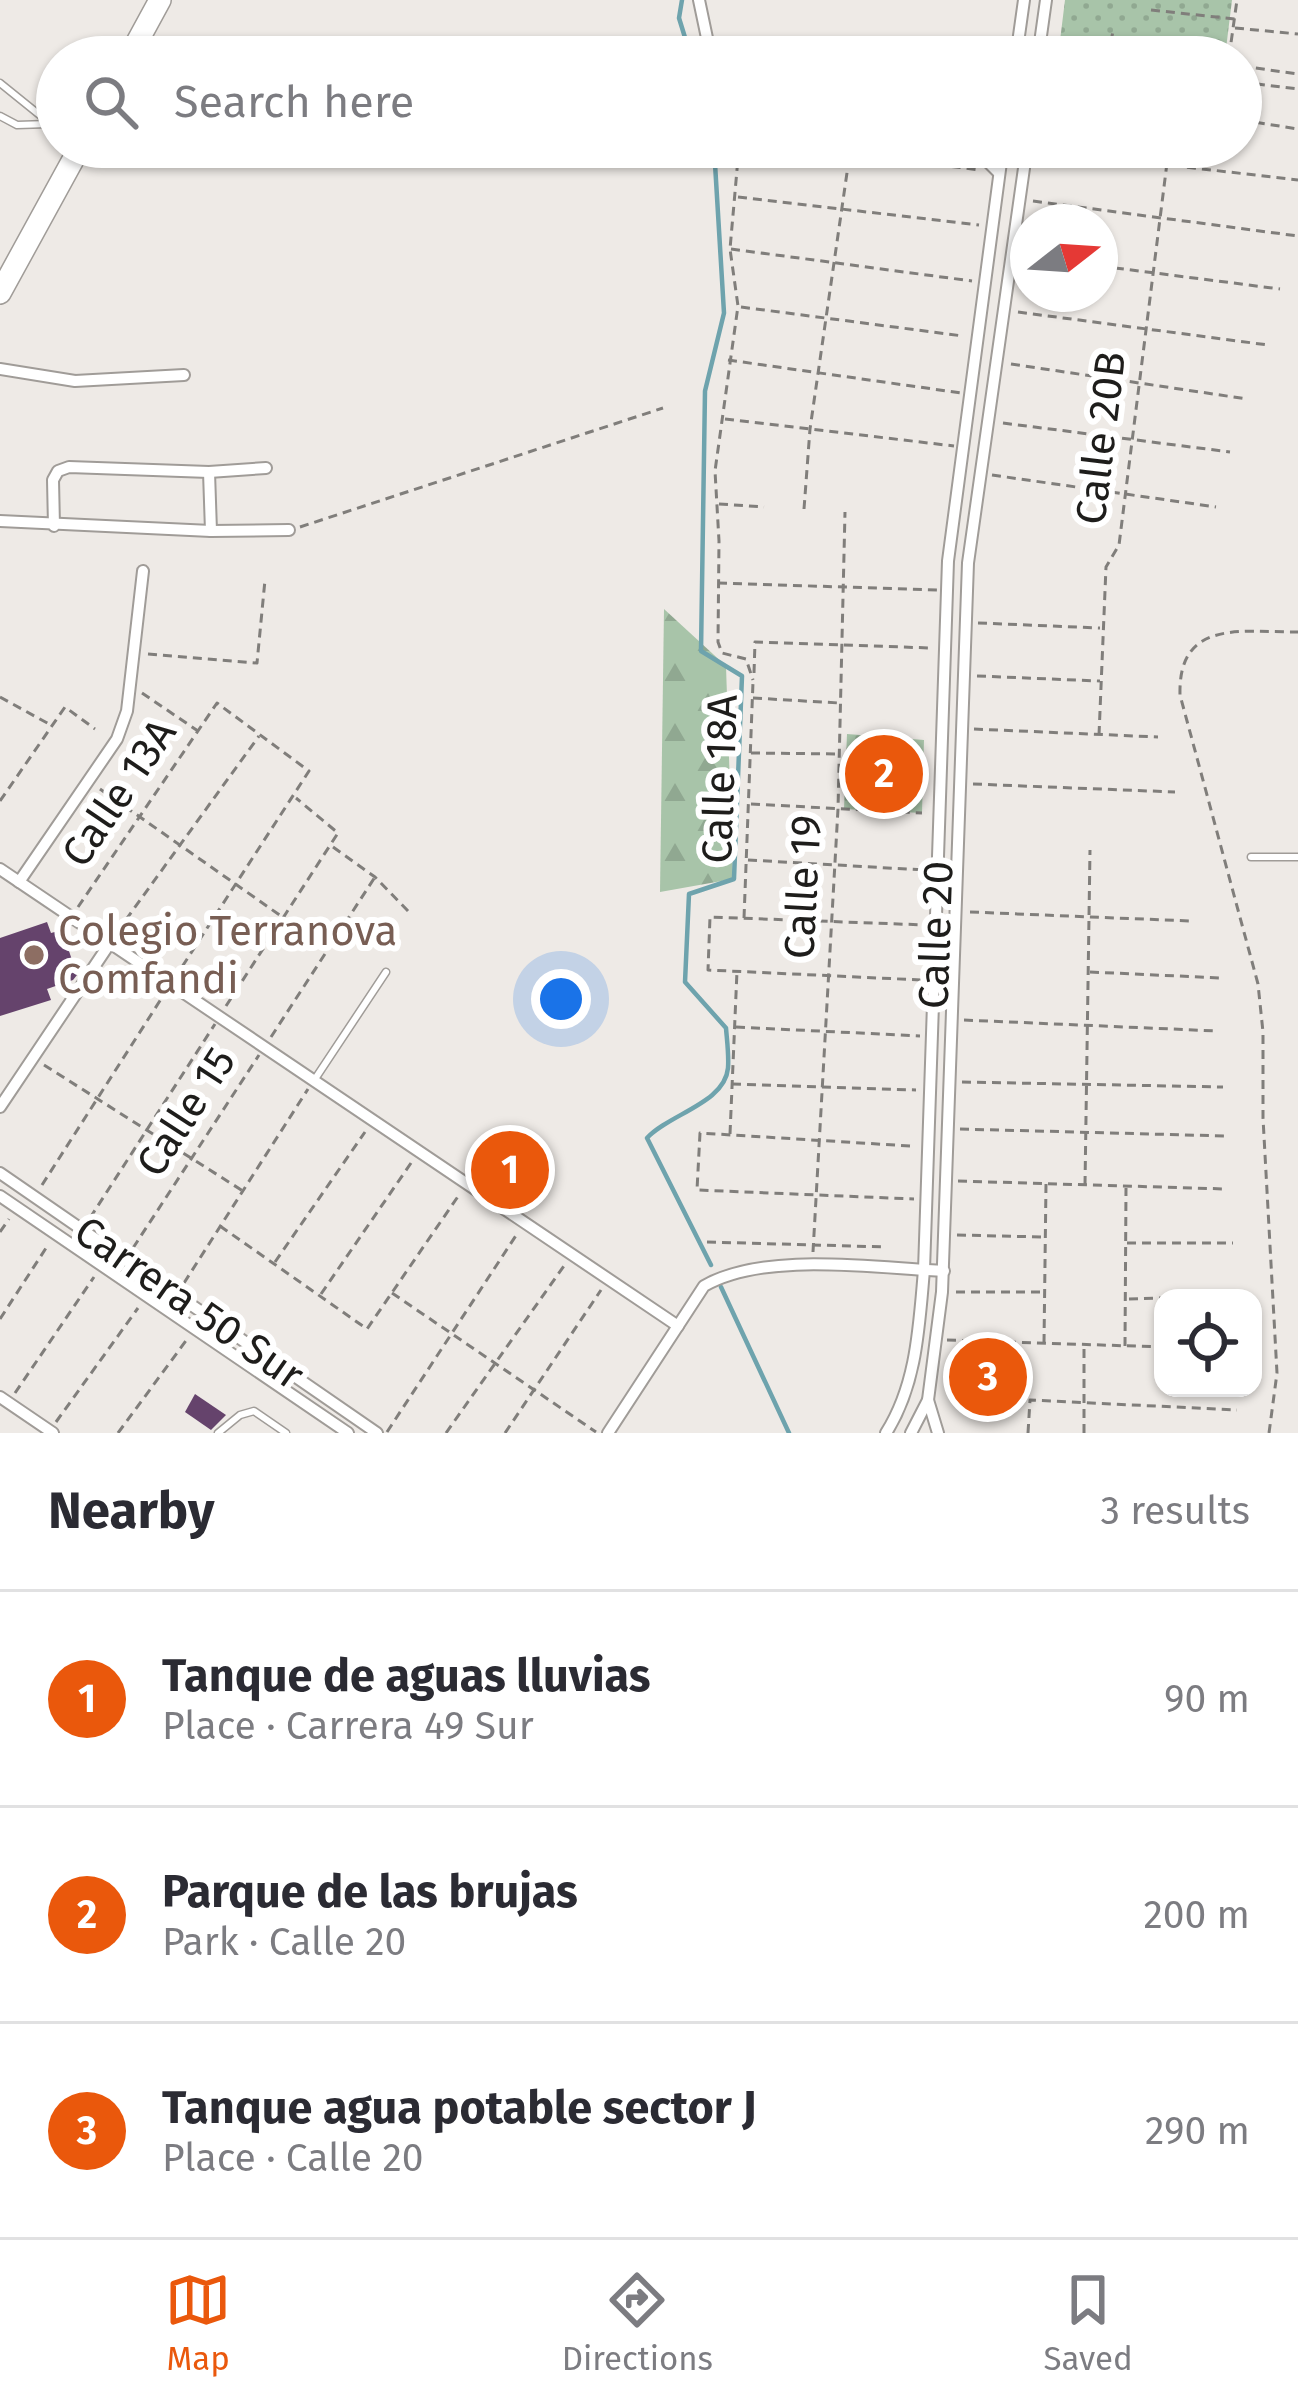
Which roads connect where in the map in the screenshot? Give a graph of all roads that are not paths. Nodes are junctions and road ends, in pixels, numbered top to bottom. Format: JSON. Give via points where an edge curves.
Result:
{"nodes":[{"id":1,"x":160,"y":0,"type":"edge"},
{"id":2,"x":700,"y":0,"type":"edge"},
{"id":3,"x":1024,"y":0,"type":"edge"},
{"id":4,"x":1046,"y":0,"type":"edge"},
{"id":5,"x":140,"y":36,"type":"edge"},
{"id":6,"x":707,"y":36,"type":"edge"},
{"id":7,"x":1019,"y":36,"type":"edge"},
{"id":8,"x":1042,"y":36,"type":"edge"},
{"id":9,"x":0,"y":83,"type":"edge"},
{"id":10,"x":36,"y":112,"type":"edge"},
{"id":11,"x":0,"y":116,"type":"edge"},
{"id":12,"x":36,"y":126,"type":"edge"},
{"id":13,"x":68,"y":168,"type":"edge"},
{"id":14,"x":994,"y":168,"type":"edge"},
{"id":15,"x":1000,"y":168,"type":"edge"},
{"id":16,"x":1024,"y":168,"type":"edge"},
{"id":17,"x":999,"y":173,"type":"junction"},
{"id":18,"x":0,"y":293,"type":"edge"},
{"id":19,"x":0,"y":369,"type":"edge"},
{"id":20,"x":184,"y":375,"type":"dead end"},
{"id":21,"x":266,"y":468,"type":"dead end"},
{"id":22,"x":209,"y":472,"type":"junction"},
{"id":23,"x":0,"y":521,"type":"edge"},
{"id":24,"x":54,"y":526,"type":"junction"},
{"id":25,"x":289,"y":530,"type":"road end"},
{"id":26,"x":212,"y":531,"type":"junction"},
{"id":27,"x":143,"y":571,"type":"dead end"},
{"id":28,"x":1251,"y":857,"type":"dead end"},
{"id":29,"x":1298,"y":857,"type":"edge"},
{"id":30,"x":0,"y":869,"type":"edge"},
{"id":31,"x":19,"y":882,"type":"junction"},
{"id":32,"x":110,"y":943,"type":"junction"},
{"id":33,"x":386,"y":972,"type":"dead end"},
{"id":34,"x":314,"y":1080,"type":"junction"},
{"id":35,"x":0,"y":1107,"type":"edge"},
{"id":36,"x":0,"y":1173,"type":"edge"},
{"id":37,"x":0,"y":1196,"type":"edge"},
{"id":38,"x":924,"y":1270,"type":"junction"},
{"id":39,"x":944,"y":1271,"type":"junction"},
{"id":40,"x":678,"y":1326,"type":"junction"},
{"id":41,"x":4,"y":1400,"type":"edge"},
{"id":42,"x":928,"y":1400,"type":"junction"},
{"id":43,"x":347,"y":1412,"type":"junction"},
{"id":44,"x":340,"y":1431,"type":"edge"},
{"id":45,"x":51,"y":1432,"type":"edge"},
{"id":46,"x":218,"y":1433,"type":"edge"},
{"id":47,"x":286,"y":1433,"type":"edge"},
{"id":48,"x":377,"y":1433,"type":"edge"},
{"id":49,"x":608,"y":1433,"type":"edge"},
{"id":50,"x":886,"y":1433,"type":"edge"},
{"id":51,"x":911,"y":1433,"type":"edge"},
{"id":52,"x":938,"y":1433,"type":"edge"}],
"edges":[{"from":1,"to":5,"type":"highway"},
{"from":2,"to":6,"type":"street"},
{"from":3,"to":7,"type":"street"},
{"from":4,"to":8,"type":"street"},
{"from":9,"to":10,"type":"lane"},
{"from":11,"to":12,"type":"lane"},
{"from":13,"to":18,"type":"highway"},
{"from":14,"to":17,"type":"street"},
{"from":15,"to":17,"type":"street","name":"Calle 20"},
{"from":16,"to":39,"type":"street","name":"Calle 20","via":[[968,562]]},
{"from":17,"to":38,"type":"street","name":"Calle 20","via":[[946,590]]},
{"from":19,"to":20,"type":"street","via":[[75,381]]},
{"from":21,"to":22,"type":"street"},
{"from":22,"to":24,"type":"street","via":[[69,467],[53,480]]},
{"from":22,"to":26,"type":"street"},
{"from":23,"to":24,"type":"street"},
{"from":24,"to":26,"type":"street"},
{"from":25,"to":26,"type":"street"},
{"from":27,"to":31,"type":"street","via":[[118,740]]},
{"from":28,"to":29,"type":"lane"},
{"from":30,"to":31,"type":"street"},
{"from":31,"to":32,"type":"street"},
{"from":32,"to":34,"type":"street"},
{"from":32,"to":35,"type":"street"},
{"from":33,"to":34,"type":"lane"},
{"from":34,"to":40,"type":"street"},
{"from":36,"to":43,"type":"street","name":"Carrera 50 Sur"},
{"from":37,"to":44,"type":"street","name":"Carrera 50 Sur"},
{"from":38,"to":39,"type":"street"},
{"from":38,"to":40,"type":"street","via":[[812,1265],[722,1276],[704,1286]]},
{"from":38,"to":50,"type":"street","name":"Calle 20","via":[[906,1391]]},
{"from":39,"to":42,"type":"street","name":"Calle 20"},
{"from":40,"to":49,"type":"street"},
{"from":41,"to":45,"type":"street"},
{"from":42,"to":51,"type":"street","name":"Calle 20"},
{"from":42,"to":52,"type":"street","name":"Calle 20"},
{"from":43,"to":44,"type":"street"},
{"from":43,"to":48,"type":"street","name":"Carrera 50 Sur"},
{"from":46,"to":47,"type":"lane","via":[[254,1411]]}]}
